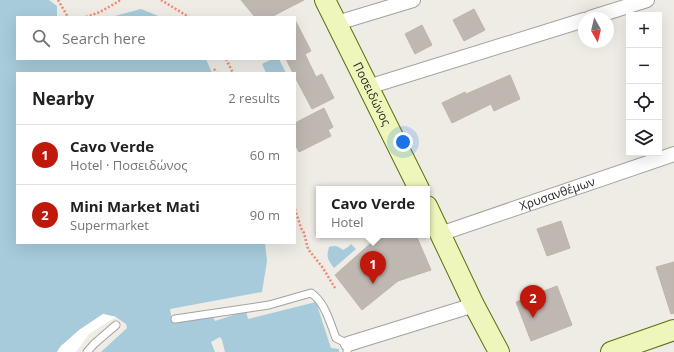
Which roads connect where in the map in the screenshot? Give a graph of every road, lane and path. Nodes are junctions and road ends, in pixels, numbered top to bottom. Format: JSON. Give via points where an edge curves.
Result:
{"nodes":[{"id":1,"x":58,"y":0,"type":"edge"},
{"id":2,"x":121,"y":0,"type":"edge"},
{"id":3,"x":161,"y":0,"type":"edge"},
{"id":4,"x":325,"y":0,"type":"edge"},
{"id":5,"x":413,"y":0,"type":"edge"},
{"id":6,"x":647,"y":0,"type":"edge"},
{"id":7,"x":609,"y":12,"type":"edge"},
{"id":8,"x":67,"y":16,"type":"edge"},
{"id":9,"x":89,"y":16,"type":"edge"},
{"id":10,"x":187,"y":16,"type":"edge"},
{"id":11,"x":578,"y":22,"type":"edge"},
{"id":12,"x":336,"y":23,"type":"junction"},
{"id":13,"x":226,"y":60,"type":"edge"},
{"id":14,"x":214,"y":69,"type":"dead end"},
{"id":15,"x":216,"y":72,"type":"edge"},
{"id":16,"x":232,"y":72,"type":"edge"},
{"id":17,"x":368,"y":87,"type":"junction"},
{"id":18,"x":674,"y":154,"type":"edge"},
{"id":19,"x":417,"y":186,"type":"edge"},
{"id":20,"x":296,"y":212,"type":"edge"},
{"id":21,"x":430,"y":212,"type":"edge"},
{"id":22,"x":440,"y":234,"type":"junction"},
{"id":23,"x":335,"y":288,"type":"dead end"},
{"id":24,"x":474,"y":305,"type":"junction"},
{"id":25,"x":175,"y":318,"type":"dead end"},
{"id":26,"x":116,"y":325,"type":"dead end"},
{"id":27,"x":674,"y":330,"type":"edge"},
{"id":28,"x":347,"y":348,"type":"edge"},
{"id":29,"x":87,"y":352,"type":"edge"},
{"id":30,"x":499,"y":352,"type":"edge"},
{"id":31,"x":611,"y":352,"type":"edge"}],
"edges":[{"from":1,"to":8,"type":"path"},
{"from":2,"to":9,"type":"path"},
{"from":3,"to":10,"type":"path"},
{"from":4,"to":12,"type":"street","name":"Ποσειδώνος"},
{"from":5,"to":12,"type":"street"},
{"from":6,"to":7,"type":"street"},
{"from":11,"to":17,"type":"street"},
{"from":12,"to":17,"type":"street","name":"Ποσειδώνος"},
{"from":13,"to":16,"type":"path"},
{"from":14,"to":15,"type":"path"},
{"from":17,"to":19,"type":"street","name":"Ποσειδώνος"},
{"from":18,"to":22,"type":"street","name":"Χρυσανθέμων"},
{"from":20,"to":23,"type":"path","via":[[308,249]]},
{"from":21,"to":22,"type":"street"},
{"from":22,"to":24,"type":"street"},
{"from":24,"to":28,"type":"street"},
{"from":24,"to":30,"type":"street"},
{"from":25,"to":28,"type":"lane","via":[[269,305],[310,293],[316,296],[336,338]]},
{"from":26,"to":29,"type":"lane"},
{"from":27,"to":31,"type":"street"}]}
